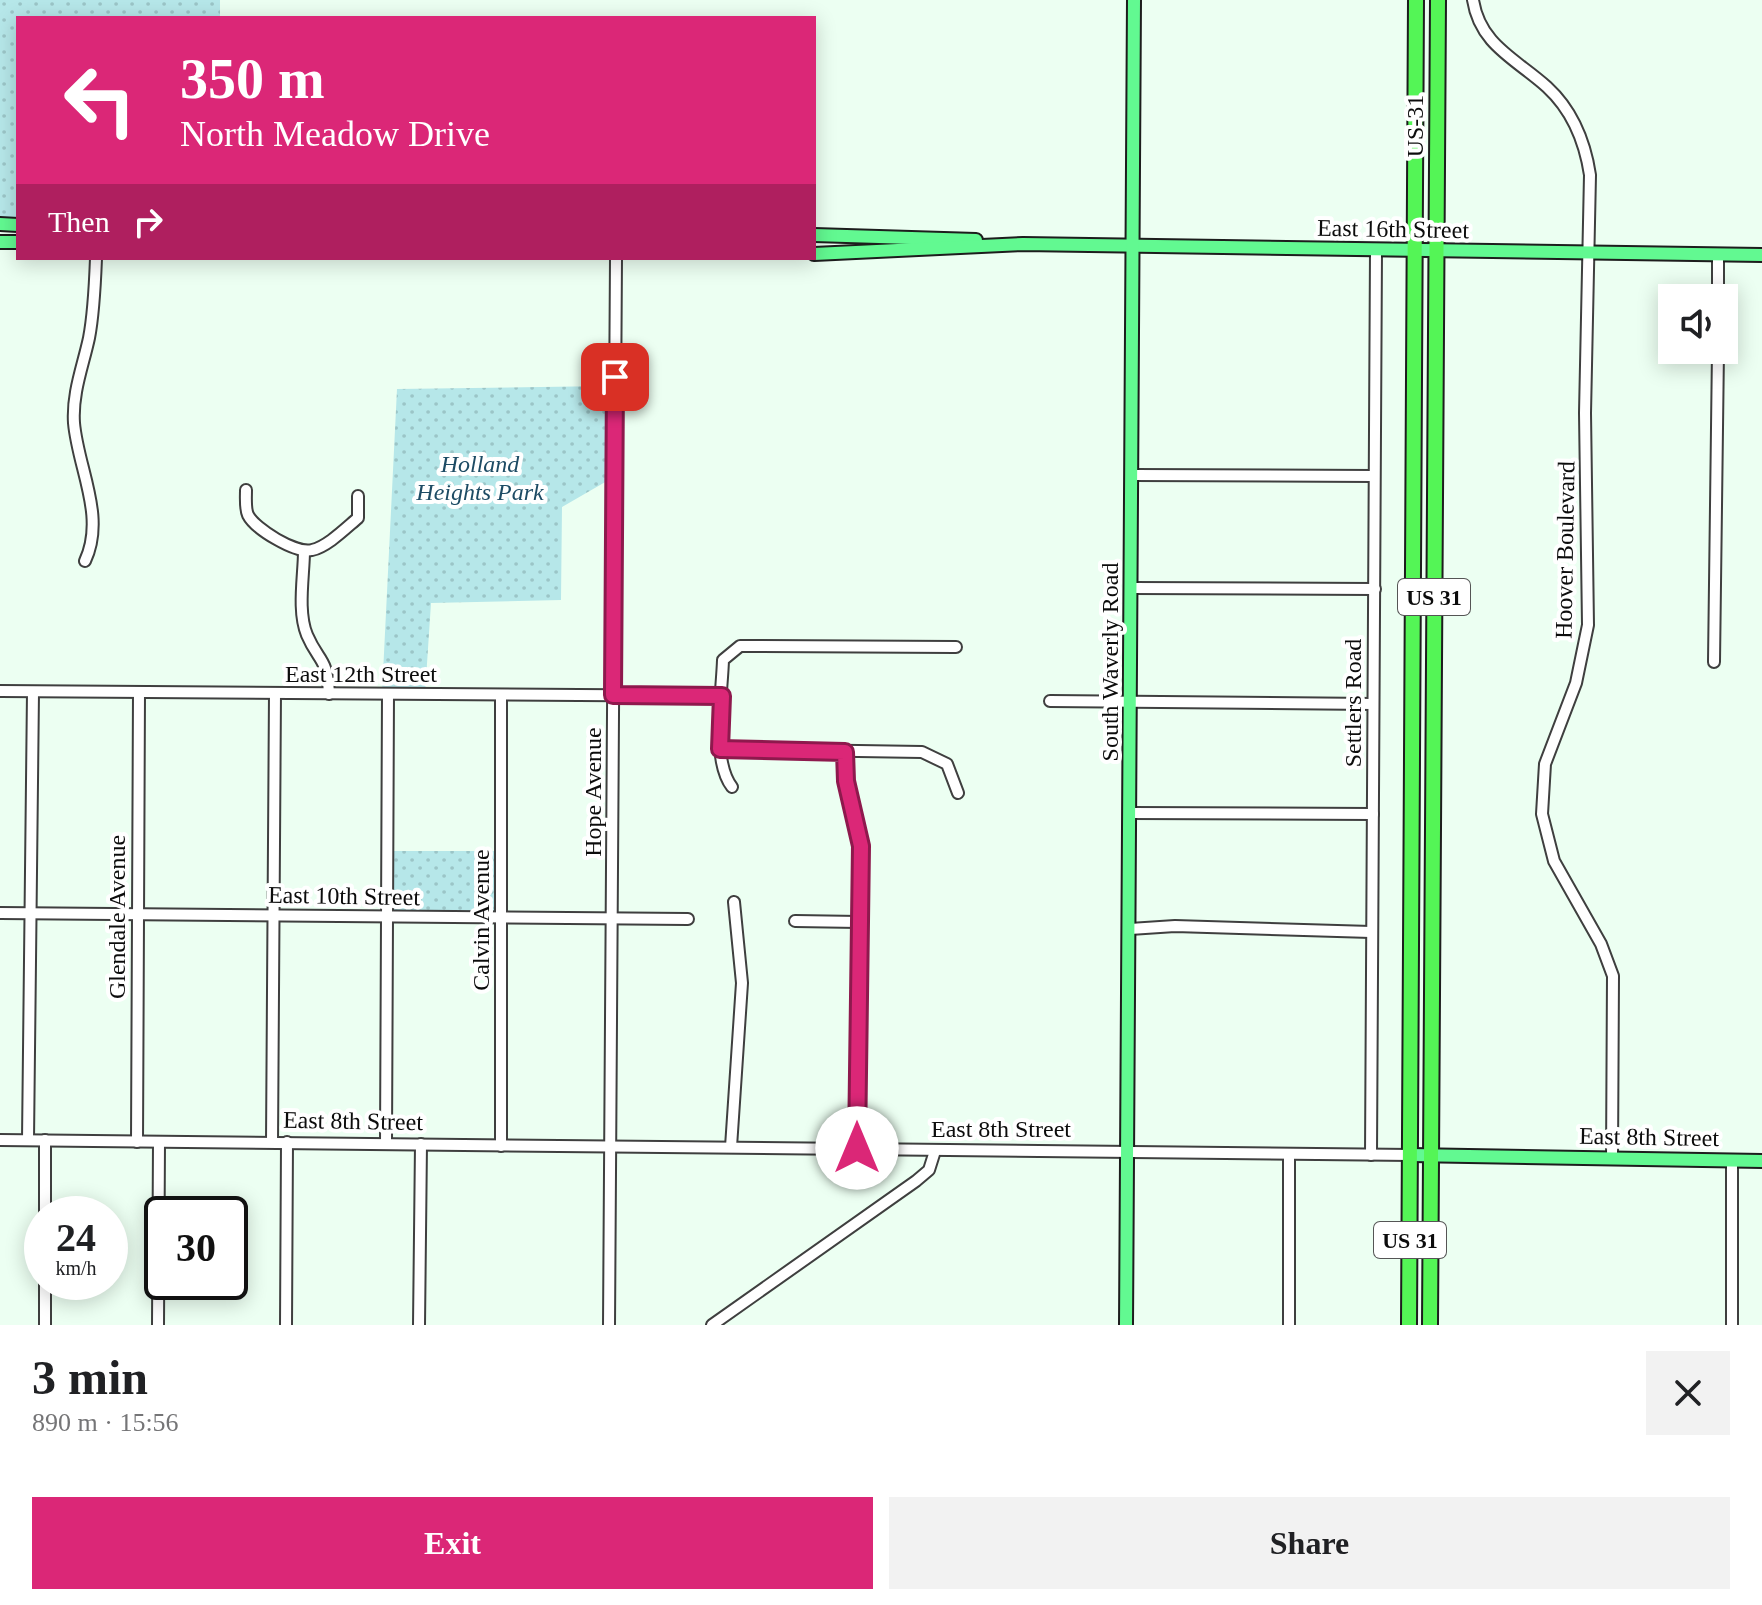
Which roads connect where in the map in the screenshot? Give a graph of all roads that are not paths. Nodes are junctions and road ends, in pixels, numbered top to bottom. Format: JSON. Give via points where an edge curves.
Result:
{"nodes":[{"id":1,"x":1134,"y":0,"type":"edge"},
{"id":2,"x":1438,"y":0,"type":"edge"},
{"id":3,"x":1473,"y":0,"type":"edge"},
{"id":4,"x":1416,"y":6,"type":"edge"},
{"id":5,"x":1437,"y":26,"type":"junction"},
{"id":6,"x":816,"y":235,"type":"edge"},
{"id":7,"x":1023,"y":244,"type":"junction"},
{"id":8,"x":1132,"y":246,"type":"junction"},
{"id":9,"x":1376,"y":251,"type":"junction"},
{"id":10,"x":1415,"y":251,"type":"junction"},
{"id":11,"x":1436,"y":252,"type":"junction"},
{"id":12,"x":816,"y":254,"type":"edge"},
{"id":13,"x":1588,"y":254,"type":"junction"},
{"id":14,"x":1762,"y":255,"type":"edge"},
{"id":15,"x":1718,"y":256,"type":"junction"},
{"id":16,"x":96,"y":260,"type":"edge"},
{"id":17,"x":616,"y":260,"type":"edge"},
{"id":18,"x":1718,"y":284,"type":"edge"},
{"id":19,"x":1718,"y":364,"type":"edge"},
{"id":20,"x":1412,"y":473,"type":"junction"},
{"id":21,"x":1434,"y":473,"type":"junction"},
{"id":22,"x":1134,"y":475,"type":"junction"},
{"id":23,"x":1374,"y":476,"type":"junction"},
{"id":24,"x":246,"y":490,"type":"dead end"},
{"id":25,"x":358,"y":496,"type":"dead end"},
{"id":26,"x":304,"y":551,"type":"junction"},
{"id":27,"x":85,"y":561,"type":"dead end"},
{"id":28,"x":1132,"y":588,"type":"junction"},
{"id":29,"x":1375,"y":589,"type":"junction"},
{"id":30,"x":956,"y":647,"type":"dead end"},
{"id":31,"x":1714,"y":662,"type":"dead end"},
{"id":32,"x":0,"y":691,"type":"edge"},
{"id":33,"x":33,"y":692,"type":"junction"},
{"id":34,"x":139,"y":693,"type":"junction"},
{"id":35,"x":275,"y":693,"type":"junction"},
{"id":36,"x":329,"y":694,"type":"junction"},
{"id":37,"x":388,"y":694,"type":"junction"},
{"id":38,"x":501,"y":695,"type":"junction"},
{"id":39,"x":613,"y":695,"type":"junction"},
{"id":40,"x":722,"y":696,"type":"junction"},
{"id":41,"x":1050,"y":701,"type":"dead end"},
{"id":42,"x":1132,"y":701,"type":"junction"},
{"id":43,"x":1373,"y":704,"type":"junction"},
{"id":44,"x":720,"y":749,"type":"junction"},
{"id":45,"x":845,"y":752,"type":"junction"},
{"id":46,"x":732,"y":787,"type":"dead end"},
{"id":47,"x":958,"y":793,"type":"dead end"},
{"id":48,"x":1131,"y":813,"type":"junction"},
{"id":49,"x":1373,"y":814,"type":"junction"},
{"id":50,"x":734,"y":902,"type":"dead end"},
{"id":51,"x":0,"y":913,"type":"edge"},
{"id":52,"x":30,"y":914,"type":"junction"},
{"id":53,"x":136,"y":914,"type":"junction"},
{"id":54,"x":274,"y":915,"type":"junction"},
{"id":55,"x":387,"y":916,"type":"junction"},
{"id":56,"x":500,"y":918,"type":"junction"},
{"id":57,"x":613,"y":919,"type":"junction"},
{"id":58,"x":688,"y":919,"type":"dead end"},
{"id":59,"x":795,"y":921,"type":"dead end"},
{"id":60,"x":859,"y":922,"type":"junction"},
{"id":61,"x":1130,"y":929,"type":"junction"},
{"id":62,"x":1411,"y":930,"type":"junction"},
{"id":63,"x":1371,"y":932,"type":"junction"},
{"id":64,"x":1432,"y":942,"type":"junction"},
{"id":65,"x":0,"y":1140,"type":"edge"},
{"id":66,"x":28,"y":1140,"type":"junction"},
{"id":67,"x":45,"y":1140,"type":"junction"},
{"id":68,"x":137,"y":1142,"type":"junction"},
{"id":69,"x":159,"y":1142,"type":"junction"},
{"id":70,"x":272,"y":1142,"type":"junction"},
{"id":71,"x":287,"y":1142,"type":"junction"},
{"id":72,"x":386,"y":1143,"type":"junction"},
{"id":73,"x":421,"y":1144,"type":"junction"},
{"id":74,"x":611,"y":1145,"type":"junction"},
{"id":75,"x":501,"y":1146,"type":"junction"},
{"id":76,"x":731,"y":1147,"type":"junction"},
{"id":77,"x":857,"y":1148,"type":"junction"},
{"id":78,"x":935,"y":1151,"type":"junction"},
{"id":79,"x":1127,"y":1152,"type":"junction"},
{"id":80,"x":1289,"y":1154,"type":"junction"},
{"id":81,"x":1371,"y":1155,"type":"junction"},
{"id":82,"x":1411,"y":1155,"type":"junction"},
{"id":83,"x":1431,"y":1156,"type":"junction"},
{"id":84,"x":1612,"y":1159,"type":"junction"},
{"id":85,"x":1732,"y":1160,"type":"junction"},
{"id":86,"x":1762,"y":1161,"type":"edge"},
{"id":87,"x":45,"y":1196,"type":"edge"},
{"id":88,"x":1409,"y":1275,"type":"junction"},
{"id":89,"x":45,"y":1300,"type":"edge"},
{"id":90,"x":45,"y":1325,"type":"edge"},
{"id":91,"x":158,"y":1325,"type":"edge"},
{"id":92,"x":286,"y":1325,"type":"edge"},
{"id":93,"x":419,"y":1325,"type":"edge"},
{"id":94,"x":609,"y":1325,"type":"edge"},
{"id":95,"x":712,"y":1325,"type":"edge"},
{"id":96,"x":1126,"y":1325,"type":"edge"},
{"id":97,"x":1289,"y":1325,"type":"edge"},
{"id":98,"x":1409,"y":1325,"type":"edge"},
{"id":99,"x":1415,"y":1325,"type":"edge"},
{"id":100,"x":1430,"y":1325,"type":"edge"},
{"id":101,"x":1732,"y":1325,"type":"edge"}],
"edges":[{"from":1,"to":8,"type":"main road","name":"South Waverly Road"},
{"from":2,"to":5,"type":"highway","name":"US-31","number":"US 31"},
{"from":3,"to":13,"type":"street","name":"Hoover Boulevard","via":[[1489,40],[1548,88],[1579,133],[1590,175]]},
{"from":4,"to":5,"type":"highway"},
{"from":4,"to":10,"type":"highway","number":"US 31"},
{"from":5,"to":11,"type":"highway","name":"US-31","number":"US 31"},
{"from":6,"to":7,"type":"main road","name":"East 16th Street","via":[[932,236]]},
{"from":7,"to":8,"type":"main road","name":"East 16th Street"},
{"from":7,"to":12,"type":"main road","name":"East 16th Street"},
{"from":8,"to":9,"type":"main road","name":"East 16th Street"},
{"from":8,"to":22,"type":"main road","name":"South Waverly Road"},
{"from":9,"to":10,"type":"main road","name":"East 16th Street"},
{"from":9,"to":23,"type":"street","name":"Settlers Road"},
{"from":10,"to":11,"type":"main road","name":"East 16th Street"},
{"from":10,"to":20,"type":"highway","number":"US 31"},
{"from":11,"to":13,"type":"main road","name":"East 16th Street"},
{"from":11,"to":21,"type":"highway","number":"US 31"},
{"from":13,"to":15,"type":"main road","name":"East 16th Street"},
{"from":13,"to":84,"type":"street","name":"Hoover Boulevard","via":[[1588,625],[1576,683],[1545,764],[1542,814],[1554,861],[1613,976]]},
{"from":14,"to":15,"type":"main road","name":"East 16th Street"},
{"from":15,"to":18,"type":"street"},
{"from":16,"to":27,"type":"street","via":[[74,420],[92,509],[92,545]]},
{"from":17,"to":39,"type":"street","name":"Hope Avenue"},
{"from":19,"to":31,"type":"street"},
{"from":20,"to":21,"type":"highway"},
{"from":20,"to":62,"type":"highway","number":"US 31"},
{"from":21,"to":64,"type":"highway","number":"US 31"},
{"from":22,"to":23,"type":"street"},
{"from":22,"to":28,"type":"main road","name":"South Waverly Road"},
{"from":23,"to":29,"type":"street","name":"Settlers Road"},
{"from":24,"to":26,"type":"street","via":[[247,513],[256,524],[288,547]]},
{"from":25,"to":26,"type":"street","via":[[358,518]]},
{"from":26,"to":36,"type":"street","via":[[304,619],[307,635],[328,668]]},
{"from":28,"to":29,"type":"street"},
{"from":28,"to":42,"type":"main road","name":"South Waverly Road"},
{"from":29,"to":43,"type":"street","name":"Settlers Road"},
{"from":30,"to":40,"type":"street","via":[[740,646],[723,660]]},
{"from":32,"to":33,"type":"street","name":"East 12th Street"},
{"from":33,"to":34,"type":"street","name":"East 12th Street"},
{"from":33,"to":52,"type":"street"},
{"from":34,"to":35,"type":"street","name":"East 12th Street"},
{"from":34,"to":53,"type":"street","name":"Glendale Avenue"},
{"from":35,"to":36,"type":"street","name":"East 12th Street"},
{"from":35,"to":54,"type":"street"},
{"from":36,"to":37,"type":"street","name":"East 12th Street"},
{"from":37,"to":38,"type":"street","name":"East 12th Street"},
{"from":37,"to":55,"type":"street"},
{"from":38,"to":39,"type":"street","name":"East 12th Street"},
{"from":38,"to":56,"type":"street","name":"Calvin Avenue"},
{"from":39,"to":40,"type":"street","name":"East 12th Street"},
{"from":39,"to":57,"type":"street","name":"Hope Avenue"},
{"from":40,"to":44,"type":"street"},
{"from":41,"to":42,"type":"street"},
{"from":42,"to":43,"type":"street"},
{"from":42,"to":48,"type":"main road","name":"South Waverly Road"},
{"from":43,"to":49,"type":"street","name":"Settlers Road"},
{"from":44,"to":45,"type":"street"},
{"from":44,"to":46,"type":"street","via":[[724,776]]},
{"from":45,"to":47,"type":"street","via":[[934,755],[952,770]]},
{"from":45,"to":60,"type":"street","via":[[861,846]]},
{"from":48,"to":49,"type":"street"},
{"from":48,"to":61,"type":"main road","name":"South Waverly Road"},
{"from":49,"to":63,"type":"street","name":"Settlers Road"},
{"from":50,"to":76,"type":"street","via":[[742,983]]},
{"from":51,"to":52,"type":"street","name":"East 10th Street"},
{"from":52,"to":53,"type":"street","name":"East 10th Street"},
{"from":52,"to":66,"type":"street"},
{"from":53,"to":54,"type":"street","name":"East 10th Street"},
{"from":53,"to":68,"type":"street","name":"Glendale Avenue"},
{"from":54,"to":55,"type":"street","name":"East 10th Street"},
{"from":54,"to":70,"type":"street"},
{"from":55,"to":56,"type":"street","name":"East 10th Street"},
{"from":55,"to":72,"type":"street"},
{"from":56,"to":57,"type":"street","name":"East 10th Street"},
{"from":56,"to":75,"type":"street","name":"Calvin Avenue"},
{"from":57,"to":58,"type":"street","name":"East 10th Street"},
{"from":57,"to":74,"type":"street","name":"Hope Avenue"},
{"from":59,"to":60,"type":"street"},
{"from":60,"to":77,"type":"street"},
{"from":61,"to":63,"type":"street"},
{"from":61,"to":79,"type":"main road","name":"South Waverly Road"},
{"from":62,"to":64,"type":"highway","via":[[1423,932]]},
{"from":62,"to":82,"type":"highway","number":"US 31"},
{"from":63,"to":81,"type":"street","name":"Settlers Road"},
{"from":64,"to":83,"type":"highway","number":"US 31"},
{"from":65,"to":66,"type":"street","name":"East 8th Street"},
{"from":66,"to":67,"type":"street","name":"East 8th Street"},
{"from":67,"to":68,"type":"street","name":"East 8th Street"},
{"from":67,"to":87,"type":"street"},
{"from":68,"to":69,"type":"street","name":"East 8th Street"},
{"from":69,"to":70,"type":"street","name":"East 8th Street"},
{"from":69,"to":91,"type":"street"},
{"from":70,"to":71,"type":"street","name":"East 8th Street"},
{"from":71,"to":72,"type":"street","name":"East 8th Street"},
{"from":71,"to":92,"type":"street"},
{"from":72,"to":73,"type":"street","name":"East 8th Street"},
{"from":73,"to":75,"type":"street","name":"East 8th Street"},
{"from":73,"to":93,"type":"street"},
{"from":74,"to":75,"type":"street","name":"East 8th Street"},
{"from":74,"to":76,"type":"street","name":"East 8th Street"},
{"from":74,"to":94,"type":"street","name":"Hope Avenue"},
{"from":76,"to":77,"type":"street","name":"East 8th Street"},
{"from":77,"to":78,"type":"street","name":"East 8th Street"},
{"from":78,"to":79,"type":"street","name":"East 8th Street"},
{"from":78,"to":95,"type":"street","via":[[929,1170],[916,1181]]},
{"from":79,"to":80,"type":"street","name":"East 8th Street"},
{"from":79,"to":96,"type":"main road","name":"South Waverly Road"},
{"from":80,"to":81,"type":"street","name":"East 8th Street"},
{"from":80,"to":97,"type":"street"},
{"from":81,"to":82,"type":"street","name":"East 8th Street"},
{"from":82,"to":83,"type":"main road","name":"East 8th Street"},
{"from":82,"to":88,"type":"highway","number":"US 31"},
{"from":83,"to":84,"type":"main road","name":"East 8th Street"},
{"from":83,"to":100,"type":"highway","number":"US 31"},
{"from":84,"to":85,"type":"main road","name":"East 8th Street"},
{"from":85,"to":86,"type":"main road","name":"East 8th Street"},
{"from":85,"to":101,"type":"street"},
{"from":88,"to":98,"type":"highway","number":"US 31"},
{"from":88,"to":99,"type":"highway"},
{"from":89,"to":90,"type":"street"}]}
